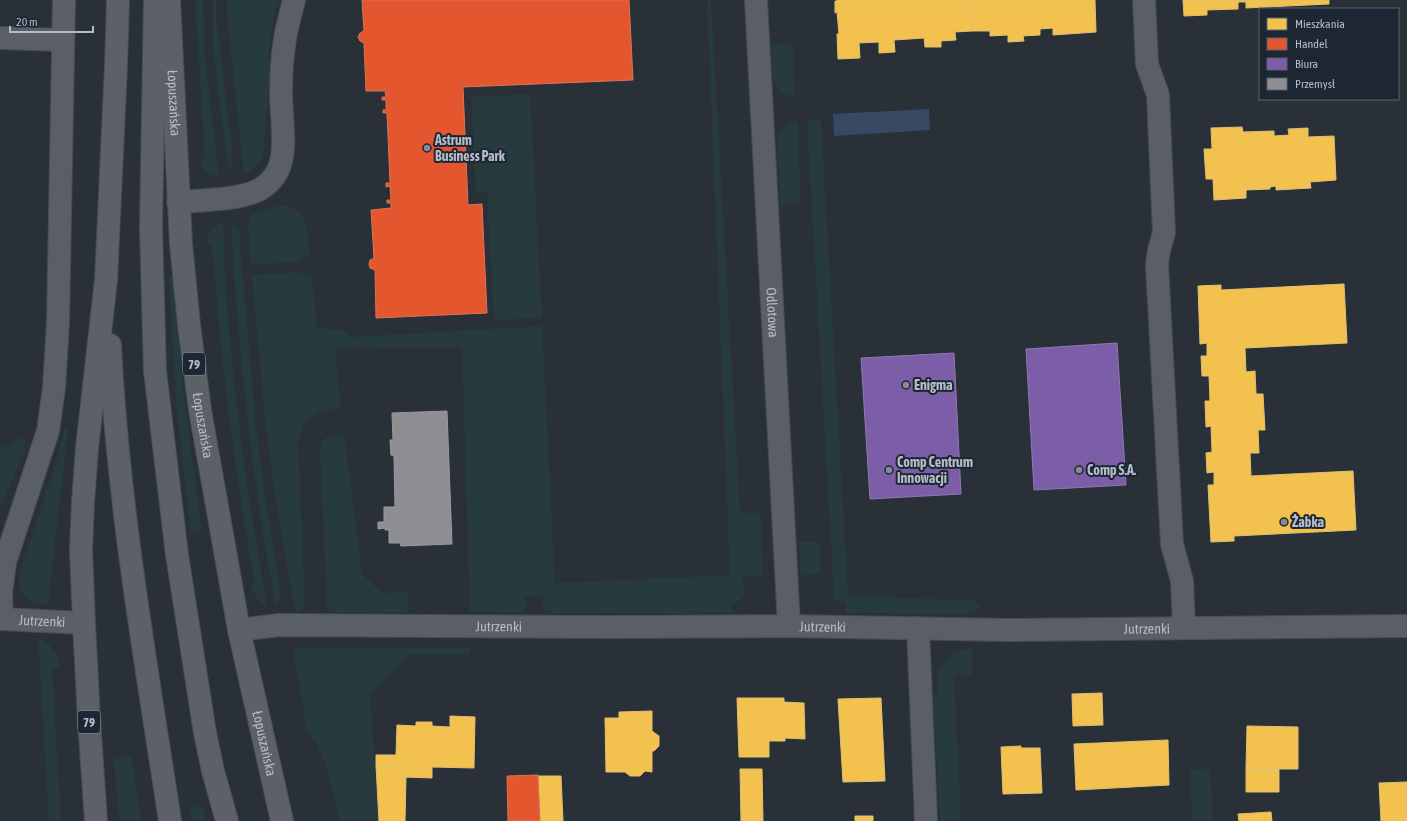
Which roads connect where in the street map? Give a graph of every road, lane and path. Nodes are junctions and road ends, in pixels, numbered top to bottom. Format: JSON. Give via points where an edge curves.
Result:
{"nodes":[{"id":1,"x":64,"y":0,"type":"edge"},
{"id":2,"x":118,"y":0,"type":"edge"},
{"id":3,"x":155,"y":0,"type":"edge"},
{"id":4,"x":169,"y":0,"type":"edge"},
{"id":5,"x":294,"y":0,"type":"edge"},
{"id":6,"x":756,"y":0,"type":"edge"},
{"id":7,"x":1144,"y":0,"type":"edge"},
{"id":8,"x":0,"y":38,"type":"edge"},
{"id":9,"x":63,"y":40,"type":"junction"},
{"id":10,"x":178,"y":202,"type":"junction"},
{"id":11,"x":106,"y":280,"type":"junction"},
{"id":12,"x":1,"y":619,"type":"edge"},
{"id":13,"x":84,"y":624,"type":"junction"},
{"id":14,"x":789,"y":626,"type":"junction"},
{"id":15,"x":1407,"y":626,"type":"edge"},
{"id":16,"x":918,"y":628,"type":"junction"},
{"id":17,"x":1184,"y":628,"type":"junction"},
{"id":18,"x":239,"y":630,"type":"junction"},
{"id":19,"x":96,"y":821,"type":"edge"},
{"id":20,"x":170,"y":821,"type":"edge"},
{"id":21,"x":227,"y":821,"type":"edge"},
{"id":22,"x":282,"y":821,"type":"edge"},
{"id":23,"x":926,"y":821,"type":"edge"}],
"edges":[{"from":1,"to":9,"type":"street"},
{"from":2,"to":11,"type":"main road","number":"79"},
{"from":3,"to":21,"type":"main road","via":[[151,228],[155,371],[177,555],[205,733]]},
{"from":4,"to":10,"type":"main road","name":"Łopuszańska","number":"79","via":[[178,157]]},
{"from":5,"to":10,"type":"street","via":[[282,60],[283,144],[279,169],[269,183],[253,193]]},
{"from":6,"to":14,"type":"street","name":"Odlotowa"},
{"from":7,"to":17,"type":"street","via":[[1147,64],[1158,95],[1164,233],[1157,265],[1172,544],[1182,581]]},
{"from":8,"to":9,"type":"street"},
{"from":9,"to":12,"type":"street","via":[[58,322],[54,388],[48,432],[5,562]]},
{"from":10,"to":18,"type":"main road","name":"Łopuszańska","number":"79","via":[[200,410]]},
{"from":11,"to":13,"type":"main road","number":"79","via":[[82,502]]},
{"from":11,"to":20,"type":"main road","via":[[111,374],[125,520]]},
{"from":12,"to":13,"type":"street","name":"Jutrzenki"},
{"from":13,"to":19,"type":"main road","number":"79"},
{"from":14,"to":16,"type":"street","name":"Jutrzenki"},
{"from":14,"to":18,"type":"street","name":"Jutrzenki","via":[[279,625]]},
{"from":15,"to":17,"type":"street","name":"Jutrzenki"},
{"from":16,"to":17,"type":"street","name":"Jutrzenki"},
{"from":16,"to":23,"type":"street"},
{"from":18,"to":22,"type":"main road","name":"Łopuszańska","number":"79"}]}
